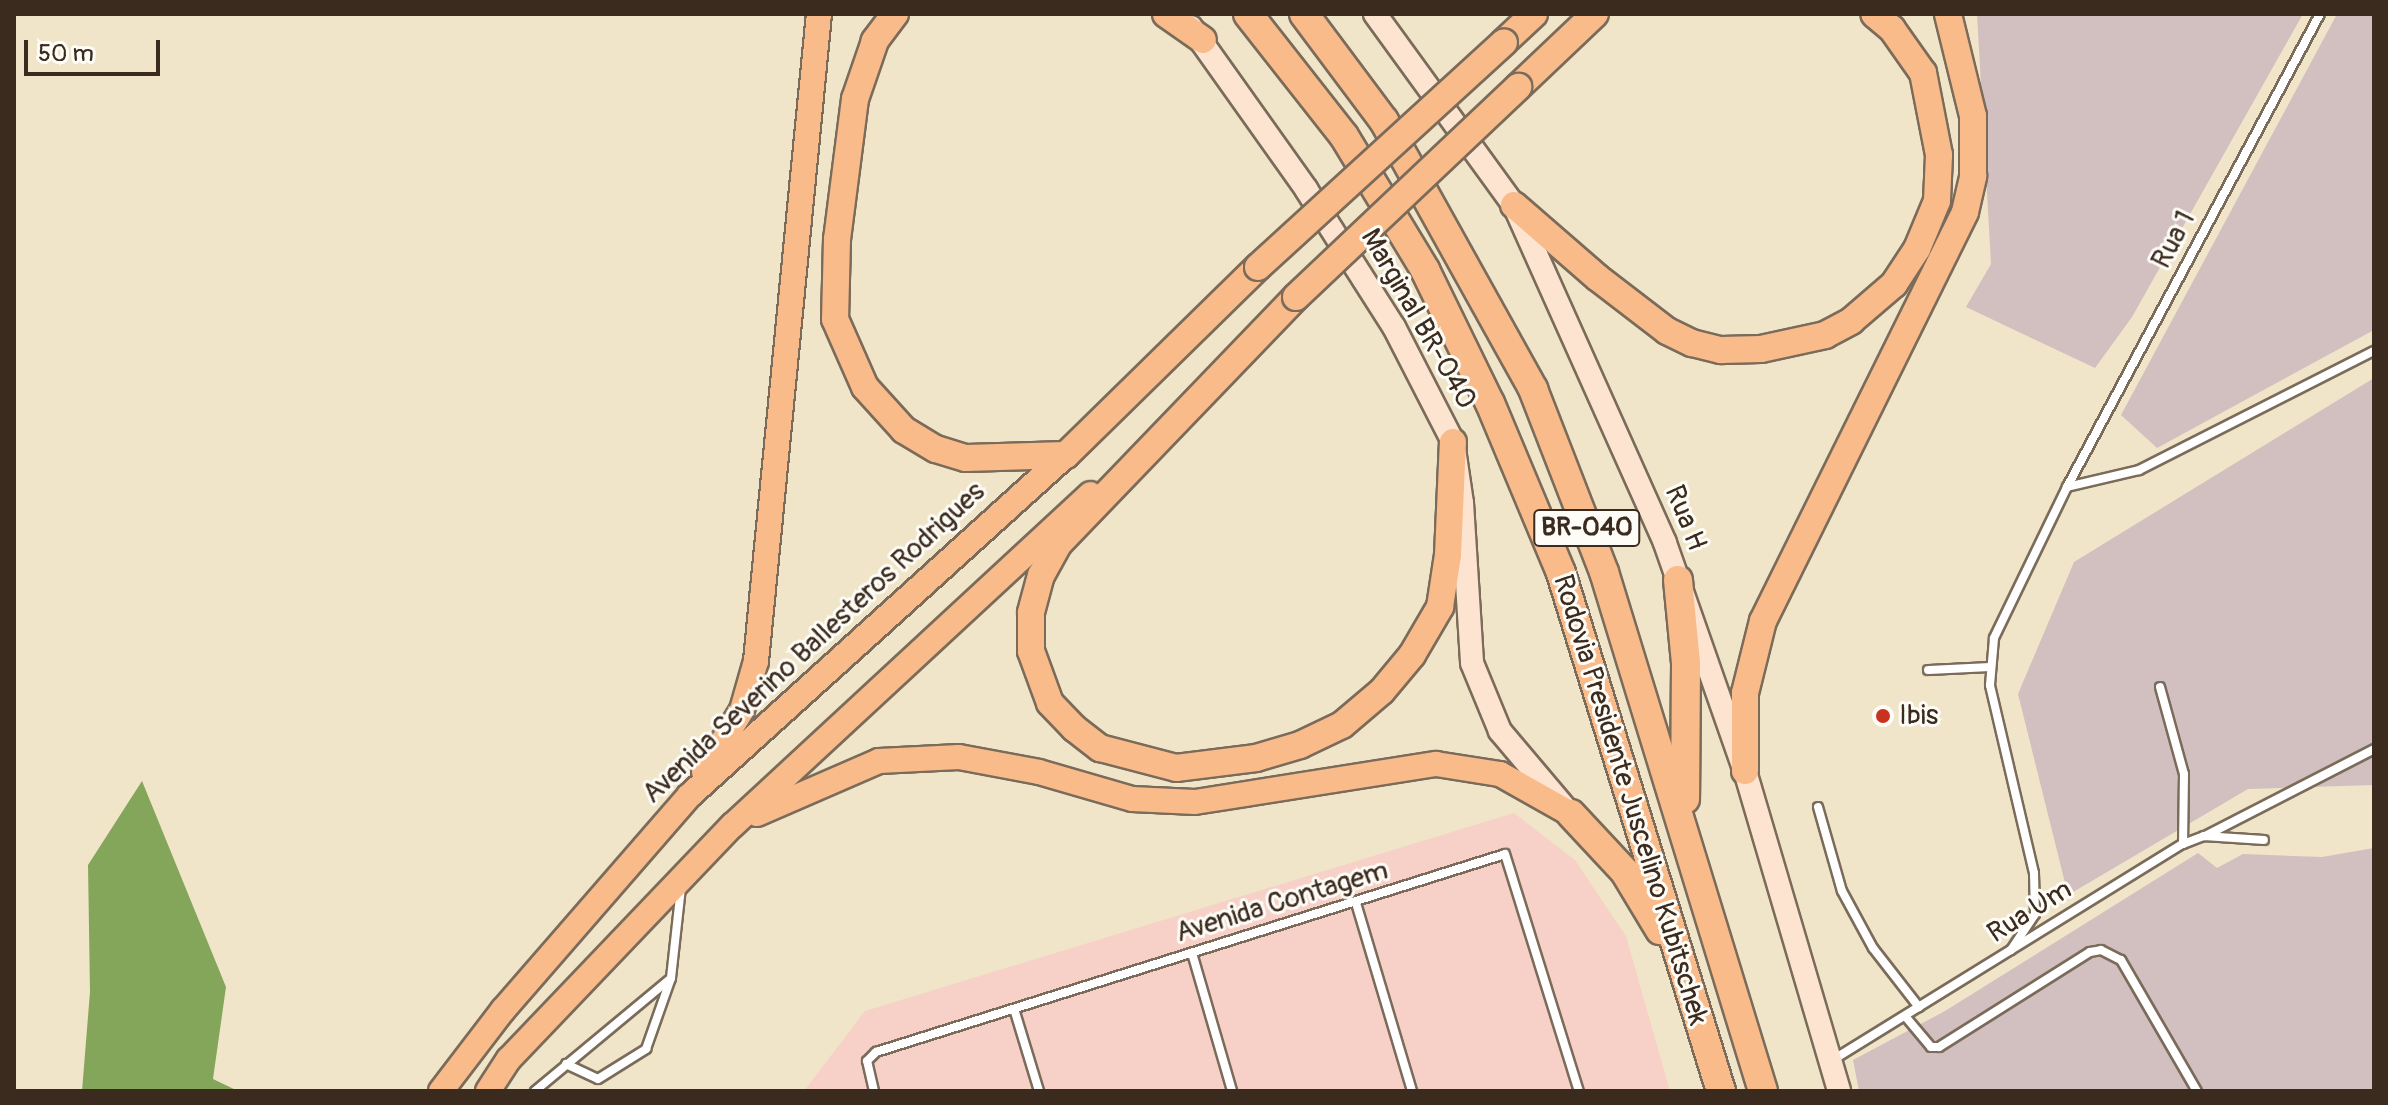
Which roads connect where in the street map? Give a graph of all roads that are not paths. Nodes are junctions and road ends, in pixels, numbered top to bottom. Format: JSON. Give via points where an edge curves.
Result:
{"nodes":[{"id":1,"x":819,"y":14,"type":"edge"},
{"id":2,"x":895,"y":14,"type":"edge"},
{"id":3,"x":1166,"y":14,"type":"edge"},
{"id":4,"x":1179,"y":14,"type":"edge"},
{"id":5,"x":1248,"y":14,"type":"edge"},
{"id":6,"x":1304,"y":14,"type":"edge"},
{"id":7,"x":1375,"y":14,"type":"edge"},
{"id":8,"x":1534,"y":14,"type":"edge"},
{"id":9,"x":1595,"y":14,"type":"edge"},
{"id":10,"x":1613,"y":14,"type":"edge"},
{"id":11,"x":1874,"y":14,"type":"edge"},
{"id":12,"x":1948,"y":14,"type":"edge"},
{"id":13,"x":2320,"y":14,"type":"edge"},
{"id":14,"x":1573,"y":35,"type":"junction"},
{"id":15,"x":1203,"y":40,"type":"junction"},
{"id":16,"x":1514,"y":205,"type":"junction"},
{"id":17,"x":2374,"y":351,"type":"edge"},
{"id":18,"x":1218,"y":376,"type":"junction"},
{"id":19,"x":1453,"y":442,"type":"junction"},
{"id":20,"x":1066,"y":455,"type":"junction"},
{"id":21,"x":2067,"y":487,"type":"junction"},
{"id":22,"x":1678,"y":580,"type":"junction"},
{"id":23,"x":1991,"y":667,"type":"junction"},
{"id":24,"x":1928,"y":670,"type":"dead end"},
{"id":25,"x":2160,"y":687,"type":"dead end"},
{"id":26,"x":2374,"y":749,"type":"edge"},
{"id":27,"x":1745,"y":771,"type":"junction"},
{"id":28,"x":689,"y":796,"type":"junction"},
{"id":29,"x":1818,"y":807,"type":"dead end"},
{"id":30,"x":1571,"y":814,"type":"junction"},
{"id":31,"x":733,"y":825,"type":"junction"},
{"id":32,"x":2204,"y":836,"type":"junction"},
{"id":33,"x":2264,"y":840,"type":"dead end"},
{"id":34,"x":2183,"y":844,"type":"junction"},
{"id":35,"x":1688,"y":848,"type":"junction"},
{"id":36,"x":682,"y":877,"type":"junction"},
{"id":37,"x":1356,"y":903,"type":"junction"},
{"id":38,"x":2011,"y":950,"type":"junction"},
{"id":39,"x":1192,"y":953,"type":"junction"},
{"id":40,"x":1682,"y":965,"type":"junction"},
{"id":41,"x":671,"y":978,"type":"junction"},
{"id":42,"x":1919,"y":1007,"type":"junction"},
{"id":43,"x":1015,"y":1012,"type":"junction"},
{"id":44,"x":1905,"y":1016,"type":"junction"},
{"id":45,"x":1830,"y":1062,"type":"junction"},
{"id":46,"x":566,"y":1064,"type":"junction"},
{"id":47,"x":441,"y":1091,"type":"edge"},
{"id":48,"x":488,"y":1091,"type":"edge"},
{"id":49,"x":535,"y":1091,"type":"edge"},
{"id":50,"x":874,"y":1091,"type":"edge"},
{"id":51,"x":1039,"y":1091,"type":"edge"},
{"id":52,"x":1232,"y":1091,"type":"edge"},
{"id":53,"x":1412,"y":1091,"type":"edge"},
{"id":54,"x":1579,"y":1091,"type":"edge"},
{"id":55,"x":1721,"y":1091,"type":"edge"},
{"id":56,"x":1763,"y":1091,"type":"edge"},
{"id":57,"x":1839,"y":1091,"type":"edge"},
{"id":58,"x":2197,"y":1091,"type":"edge"}],
"edges":[{"from":1,"to":28,"type":"main road","via":[[756,661],[742,710]]},
{"from":2,"to":20,"type":"highway","via":[[875,41],[855,99],[834,280],[835,319],[845,350],[865,387],[904,430],[936,449],[992,461]]},
{"from":3,"to":15,"type":"highway"},
{"from":4,"to":15,"type":"main road","name":"Marginal BR-040"},
{"from":5,"to":40,"type":"highway","name":"Rodovia Presidente Juscelino Kubitschek","number":"BR-040","via":[[1344,136],[1425,270],[1490,403],[1561,573]]},
{"from":6,"to":35,"type":"highway","name":"Rodovia Presidente Juscelino Kubitschek","number":"BR-040","via":[[1384,121],[1533,389],[1604,572]]},
{"from":7,"to":16,"type":"main road","name":"Rua H"},
{"from":8,"to":20,"type":"highway","name":"Avenida Severino Ballesteros Rodrigues","bridge":true,"via":[[1258,267]]},
{"from":9,"to":14,"type":"highway"},
{"from":10,"to":14,"type":"highway"},
{"from":11,"to":16,"type":"highway","via":[[1892,29],[1923,73],[1939,155],[1937,201],[1917,249],[1894,284],[1838,328],[1761,349],[1721,350],[1692,343],[1621,296]]},
{"from":12,"to":27,"type":"highway","via":[[1973,116],[1973,176],[1965,212],[1763,621],[1745,693]]},
{"from":13,"to":21,"type":"lane","name":"Rua 1"},
{"from":14,"to":18,"type":"highway","bridge":true},
{"from":15,"to":19,"type":"main road","name":"Marginal BR-040","via":[[1394,327]]},
{"from":16,"to":22,"type":"main road","name":"Rua H"},
{"from":17,"to":21,"type":"lane","via":[[2153,464]]},
{"from":18,"to":19,"type":"highway","via":[[1059,543],[1041,575],[1031,613],[1031,651],[1050,703],[1100,748],[1139,762],[1176,768],[1217,766],[1300,745],[1342,725],[1382,691],[1412,655],[1440,607]]},
{"from":18,"to":31,"type":"main road"},
{"from":19,"to":30,"type":"main road","name":"Marginal BR-040","via":[[1472,663],[1500,731]]},
{"from":20,"to":28,"type":"main road","name":"Avenida Severino Ballesteros Rodrigues"},
{"from":21,"to":23,"type":"lane","name":"Rua 1","via":[[1994,638]]},
{"from":22,"to":27,"type":"main road","name":"Rua H"},
{"from":22,"to":35,"type":"highway","via":[[1686,663],[1682,762]]},
{"from":23,"to":24,"type":"lane"},
{"from":23,"to":38,"type":"lane","name":"Rua 1","via":[[1990,685],[2034,873],[2035,914]]},
{"from":25,"to":34,"type":"lane","via":[[2184,774]]},
{"from":26,"to":32,"type":"lane"},
{"from":27,"to":45,"type":"main road","name":"Rua H"},
{"from":28,"to":47,"type":"main road","name":"Avenida Severino Ballesteros Rodrigues","via":[[503,1010]]},
{"from":29,"to":42,"type":"lane","via":[[1842,891],[1873,948]]},
{"from":30,"to":31,"type":"main road","via":[[1500,774],[1436,764],[1195,802],[1132,799],[1039,772],[959,757],[879,761]]},
{"from":30,"to":40,"type":"highway","via":[[1625,872]]},
{"from":31,"to":36,"type":"main road"},
{"from":32,"to":33,"type":"lane","name":"Rua Um"},
{"from":32,"to":34,"type":"lane","name":"Rua Um"},
{"from":34,"to":38,"type":"lane","name":"Rua Um"},
{"from":35,"to":56,"type":"highway","name":"Rodovia Presidente Juscelino Kubitschek","number":"BR-040"},
{"from":36,"to":41,"type":"lane"},
{"from":36,"to":48,"type":"main road","via":[[509,1059]]},
{"from":37,"to":39,"type":"lane","name":"Avenida Contagem"},
{"from":37,"to":53,"type":"lane"},
{"from":37,"to":54,"type":"lane","name":"Avenida Contagem","via":[[1505,854]]},
{"from":38,"to":42,"type":"lane","name":"Rua Um"},
{"from":39,"to":43,"type":"lane","name":"Avenida Contagem"},
{"from":39,"to":52,"type":"lane"},
{"from":40,"to":55,"type":"highway","name":"Rodovia Presidente Juscelino Kubitschek","number":"BR-040"},
{"from":41,"to":46,"type":"lane"},
{"from":41,"to":46,"type":"lane","via":[[654,1031],[632,1062],[598,1079]]},
{"from":42,"to":44,"type":"lane","name":"Rua Um"},
{"from":43,"to":50,"type":"lane","name":"Avenida Contagem","via":[[876,1052],[867,1061]]},
{"from":43,"to":51,"type":"lane"},
{"from":44,"to":45,"type":"lane","name":"Rua Um"},
{"from":44,"to":58,"type":"lane","via":[[1931,1047],[1939,1047],[2101,950],[2121,960]]},
{"from":45,"to":57,"type":"main road","name":"Rua H"},
{"from":46,"to":49,"type":"lane"}]}
